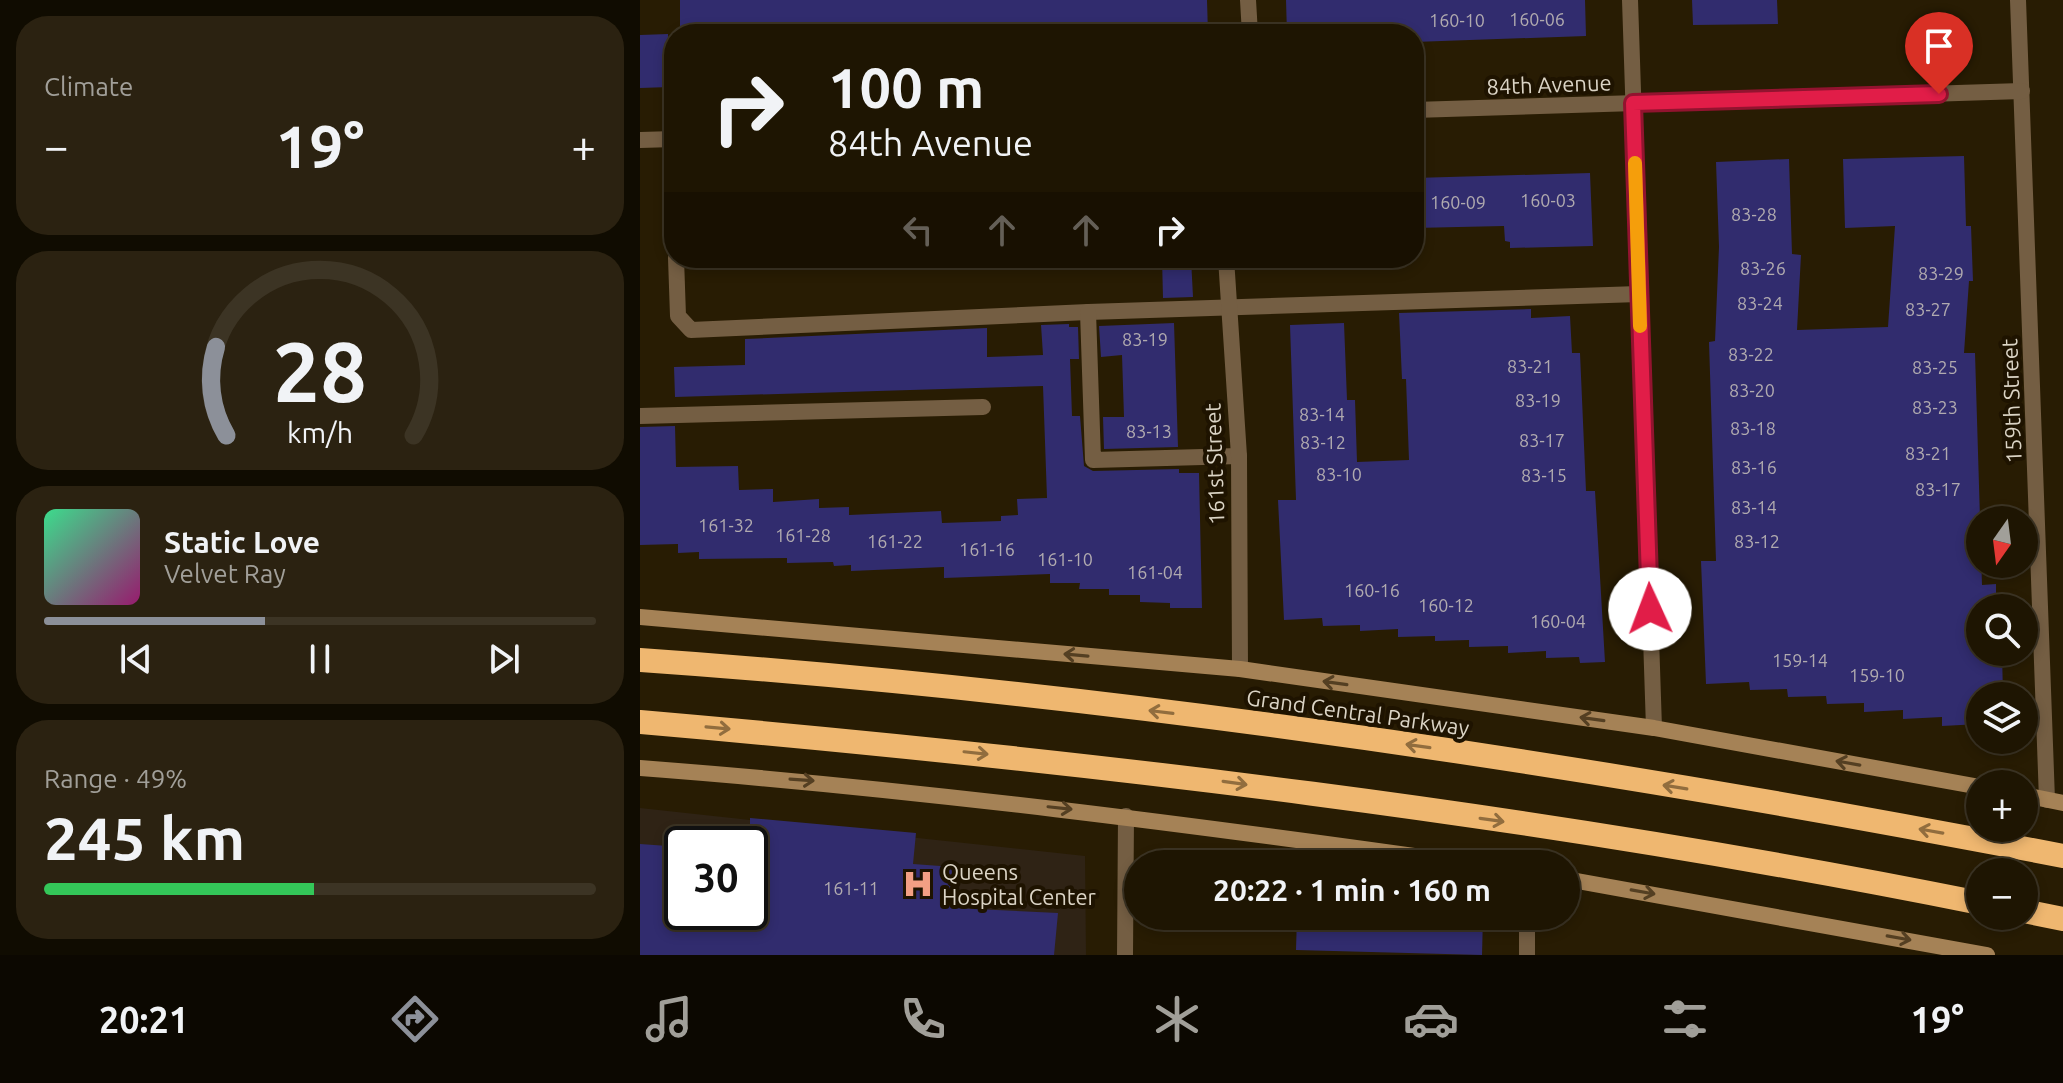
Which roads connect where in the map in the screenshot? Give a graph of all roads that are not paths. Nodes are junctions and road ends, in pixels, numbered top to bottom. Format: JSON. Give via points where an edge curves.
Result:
{"nodes":[{"id":1,"x":1248,"y":0,"type":"edge"},
{"id":2,"x":1630,"y":0,"type":"edge"},
{"id":3,"x":2018,"y":0,"type":"edge"},
{"id":4,"x":1249,"y":24,"type":"edge"},
{"id":5,"x":2022,"y":91,"type":"junction"},
{"id":6,"x":1633,"y":103,"type":"junction"},
{"id":7,"x":1424,"y":110,"type":"edge"},
{"id":8,"x":640,"y":140,"type":"edge"},
{"id":9,"x":664,"y":140,"type":"edge"},
{"id":10,"x":676,"y":268,"type":"edge"},
{"id":11,"x":1226,"y":268,"type":"edge"},
{"id":12,"x":1639,"y":294,"type":"junction"},
{"id":13,"x":1227,"y":308,"type":"junction"},
{"id":14,"x":1088,"y":312,"type":"junction"},
{"id":15,"x":983,"y":407,"type":"dead end"},
{"id":16,"x":640,"y":416,"type":"edge"},
{"id":17,"x":1239,"y":456,"type":"junction"},
{"id":18,"x":640,"y":617,"type":"edge"},
{"id":19,"x":640,"y":660,"type":"edge"},
{"id":20,"x":1240,"y":669,"type":"junction"},
{"id":21,"x":640,"y":722,"type":"edge"},
{"id":22,"x":1654,"y":728,"type":"junction"},
{"id":23,"x":640,"y":768,"type":"edge"},
{"id":24,"x":1966,"y":784,"type":"edge"},
{"id":25,"x":2055,"y":801,"type":"edge"},
{"id":26,"x":1126,"y":816,"type":"junction"},
{"id":27,"x":1370,"y":850,"type":"edge"},
{"id":28,"x":2063,"y":856,"type":"edge"},
{"id":29,"x":1580,"y":882,"type":"edge"},
{"id":30,"x":1966,"y":901,"type":"edge"},
{"id":31,"x":2038,"y":914,"type":"edge"},
{"id":32,"x":2063,"y":919,"type":"edge"},
{"id":33,"x":1527,"y":930,"type":"edge"},
{"id":34,"x":1933,"y":949,"type":"edge"},
{"id":35,"x":1125,"y":955,"type":"edge"},
{"id":36,"x":1527,"y":955,"type":"edge"},
{"id":37,"x":1987,"y":955,"type":"edge"}],
"edges":[{"from":1,"to":4,"type":"street"},
{"from":2,"to":6,"type":"street"},
{"from":3,"to":5,"type":"street","name":"159th Street"},
{"from":5,"to":6,"type":"street","name":"84th Avenue"},
{"from":5,"to":25,"type":"street","name":"159th Street"},
{"from":6,"to":7,"type":"street","name":"84th Avenue"},
{"from":6,"to":12,"type":"street"},
{"from":8,"to":9,"type":"street"},
{"from":10,"to":14,"type":"street","via":[[678,316],[691,330]]},
{"from":11,"to":13,"type":"street","name":"161st Street"},
{"from":12,"to":13,"type":"street"},
{"from":12,"to":22,"type":"street"},
{"from":13,"to":14,"type":"street"},
{"from":13,"to":17,"type":"street","name":"161st Street"},
{"from":14,"to":17,"type":"street","via":[[1093,460]]},
{"from":15,"to":16,"type":"street"},
{"from":17,"to":20,"type":"street","name":"161st Street"},
{"from":20,"to":18,"type":"main road","name":"Grand Central Parkway","one_way":true},
{"from":28,"to":19,"type":"highway","name":"Grand Central Parkway","one_way":true,"via":[[1782,804],[1403,744],[1053,699]]},
{"from":22,"to":20,"type":"main road","name":"Grand Central Parkway","one_way":true},
{"from":21,"to":30,"type":"highway","one_way":true,"via":[[1234,783],[1627,840]]},
{"from":24,"to":22,"type":"main road","name":"Grand Central Parkway","one_way":true},
{"from":23,"to":26,"type":"main road","one_way":true,"via":[[822,781]]},
{"from":26,"to":27,"type":"main road"},
{"from":26,"to":35,"type":"street"},
{"from":29,"to":34,"type":"main road","one_way":true},
{"from":31,"to":32,"type":"highway"},
{"from":33,"to":36,"type":"street"},
{"from":34,"to":37,"type":"main road"}]}
